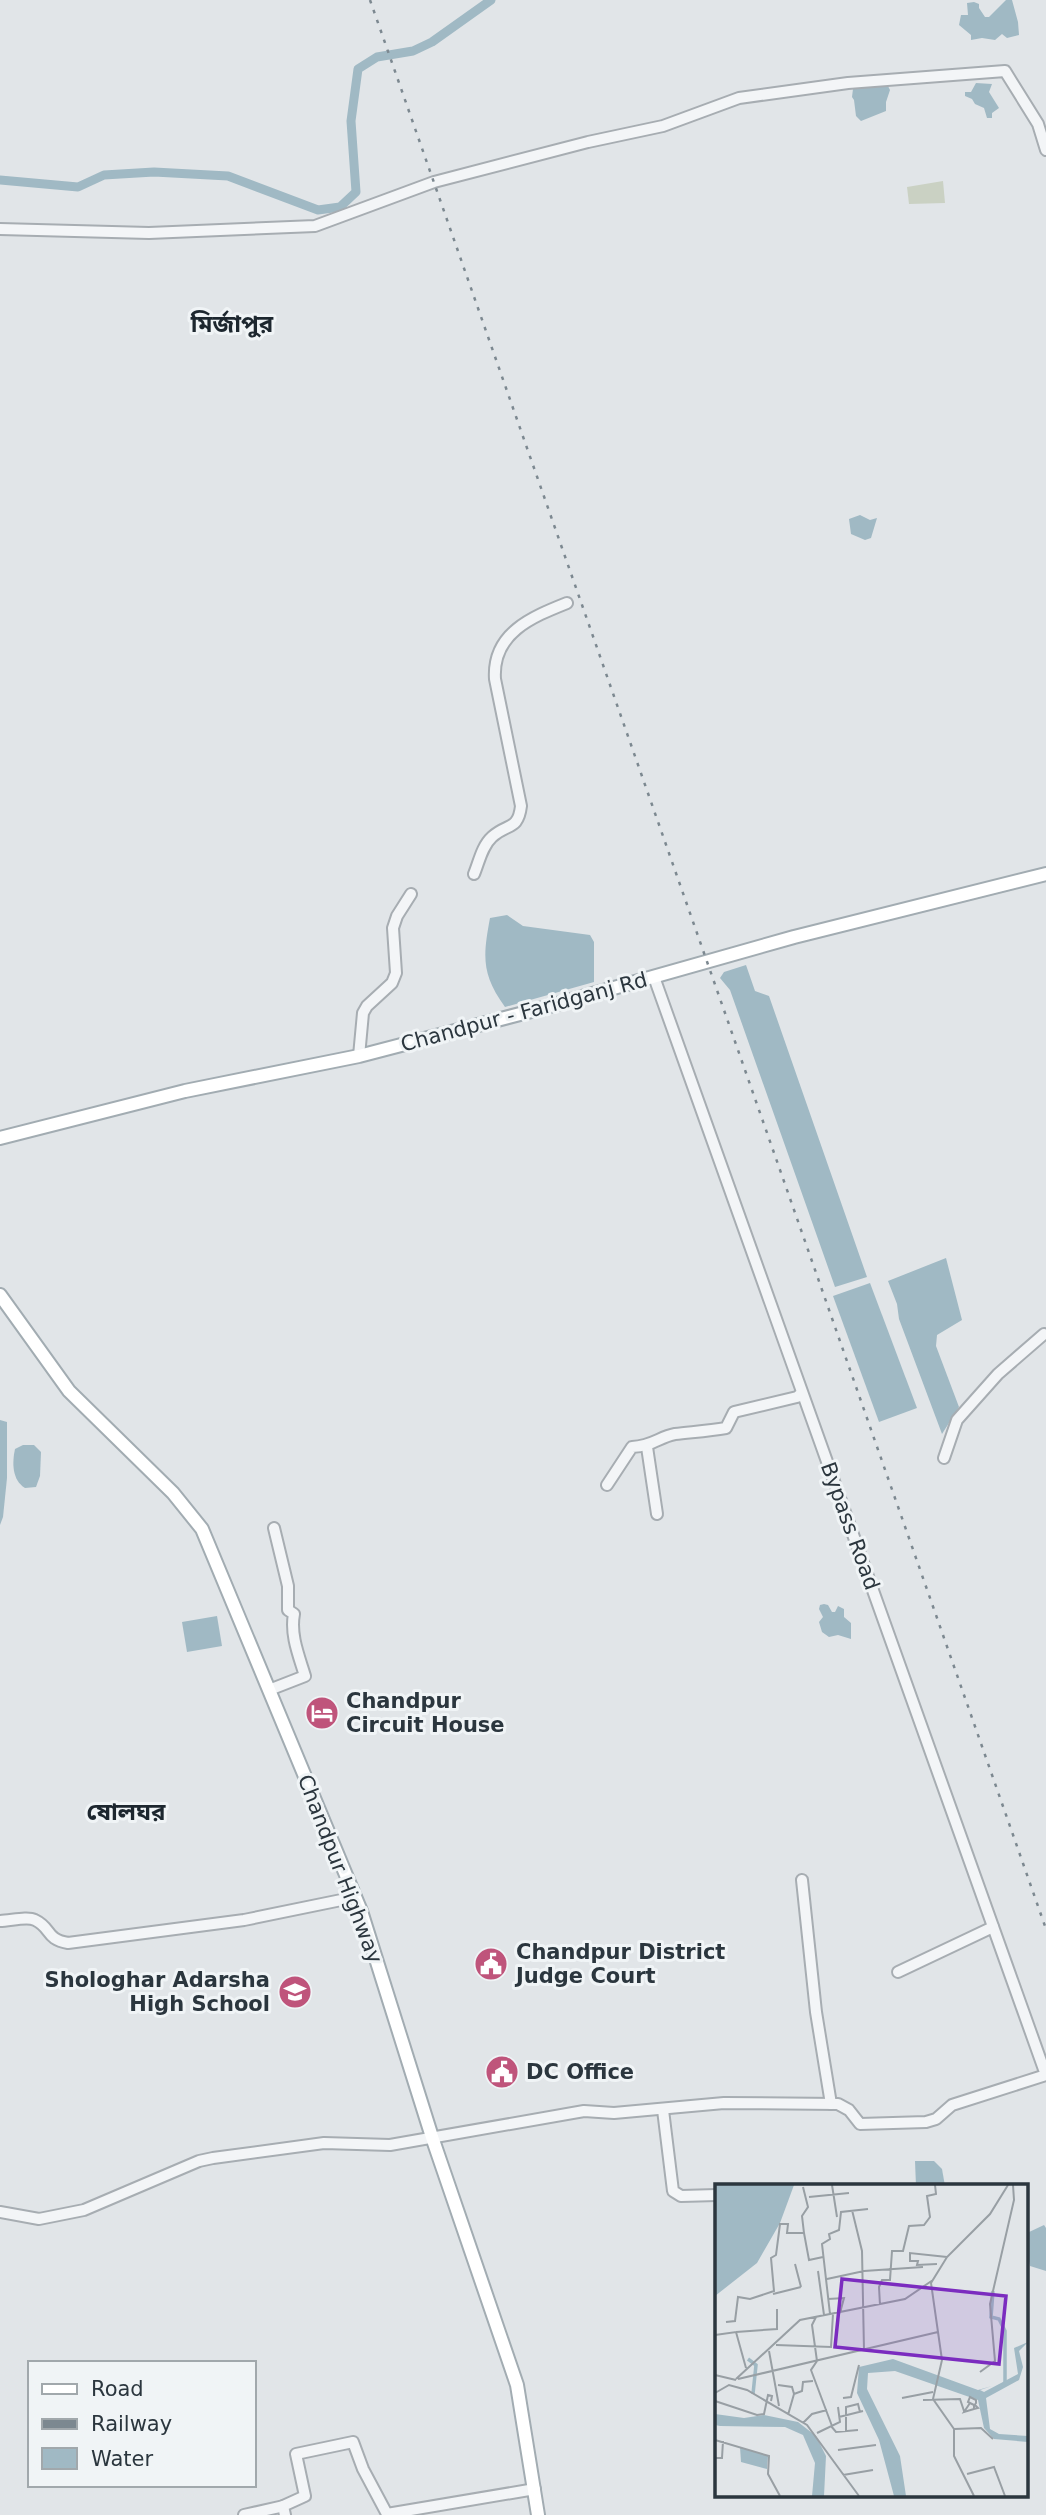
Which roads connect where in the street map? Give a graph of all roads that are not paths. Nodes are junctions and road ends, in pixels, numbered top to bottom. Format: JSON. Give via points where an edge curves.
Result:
{"nodes":[{"id":1,"x":1046,"y":150,"type":"edge"},
{"id":2,"x":0,"y":229,"type":"edge"},
{"id":3,"x":568,"y":603,"type":"dead end"},
{"id":4,"x":474,"y":874,"type":"dead end"},
{"id":5,"x":1046,"y":874,"type":"edge"},
{"id":6,"x":411,"y":894,"type":"dead end"},
{"id":7,"x":653,"y":977,"type":"junction"},
{"id":8,"x":359,"y":1056,"type":"junction"},
{"id":9,"x":0,"y":1138,"type":"edge"},
{"id":10,"x":0,"y":1295,"type":"edge"},
{"id":11,"x":1044,"y":1334,"type":"dead end"},
{"id":12,"x":802,"y":1393,"type":"junction"},
{"id":13,"x":647,"y":1447,"type":"junction"},
{"id":14,"x":944,"y":1458,"type":"dead end"},
{"id":15,"x":607,"y":1485,"type":"dead end"},
{"id":16,"x":657,"y":1514,"type":"dead end"},
{"id":17,"x":274,"y":1528,"type":"dead end"},
{"id":18,"x":269,"y":1690,"type":"junction"},
{"id":19,"x":802,"y":1880,"type":"dead end"},
{"id":20,"x":356,"y":1897,"type":"junction"},
{"id":21,"x":0,"y":1921,"type":"edge"},
{"id":22,"x":993,"y":1927,"type":"junction"},
{"id":23,"x":898,"y":1972,"type":"dead end"},
{"id":24,"x":1044,"y":2061,"type":"edge"},
{"id":25,"x":1046,"y":2075,"type":"edge"},
{"id":26,"x":831,"y":2104,"type":"junction"},
{"id":27,"x":663,"y":2110,"type":"junction"},
{"id":28,"x":432,"y":2137,"type":"junction"},
{"id":29,"x":715,"y":2195,"type":"edge"},
{"id":30,"x":0,"y":2212,"type":"edge"},
{"id":31,"x":535,"y":2489,"type":"junction"},
{"id":32,"x":284,"y":2510,"type":"edge"},
{"id":33,"x":244,"y":2515,"type":"edge"},
{"id":34,"x":538,"y":2515,"type":"edge"}],
"edges":[{"from":1,"to":2,"type":"street","via":[[1038,124],[1005,71],[906,78],[739,98],[663,126],[434,182],[315,226],[149,233]]},
{"from":3,"to":4,"type":"street","via":[[527,619],[497,658],[495,679],[520,818],[493,836]]},
{"from":5,"to":7,"type":"main road","name":"Chandpur - Faridganj Rd"},
{"from":6,"to":8,"type":"street","via":[[393,928],[396,973],[392,983],[366,1006]]},
{"from":7,"to":8,"type":"main road","name":"Chandpur - Faridganj Rd"},
{"from":7,"to":12,"type":"street","name":"Bypass Road"},
{"from":8,"to":9,"type":"main road","name":"Chandpur - Faridganj Rd","via":[[185,1091]]},
{"from":10,"to":18,"type":"main road","name":"Chandpur Highway","via":[[69,1391],[173,1493],[202,1529]]},
{"from":11,"to":14,"type":"street","via":[[998,1374],[957,1420]]},
{"from":12,"to":13,"type":"street","via":[[734,1412],[726,1428],[672,1435]]},
{"from":12,"to":22,"type":"street","name":"Bypass Road"},
{"from":13,"to":15,"type":"street","via":[[632,1447]]},
{"from":13,"to":16,"type":"street"},
{"from":17,"to":18,"type":"street","via":[[305,1676]]},
{"from":18,"to":20,"type":"main road","name":"Chandpur Highway"},
{"from":19,"to":26,"type":"street"},
{"from":20,"to":21,"type":"street","via":[[244,1920],[68,1942],[52,1938],[32,1919]]},
{"from":20,"to":28,"type":"main road","name":"Chandpur Highway"},
{"from":22,"to":23,"type":"street"},
{"from":22,"to":24,"type":"street","name":"Bypass Road"},
{"from":24,"to":25,"type":"street","name":"Bypass Road"},
{"from":25,"to":26,"type":"street","via":[[952,2105],[926,2123],[860,2124],[844,2106]]},
{"from":26,"to":27,"type":"street","via":[[724,2103]]},
{"from":27,"to":28,"type":"street","via":[[584,2111]]},
{"from":27,"to":29,"type":"street","via":[[673,2191],[681,2196]]},
{"from":28,"to":30,"type":"street","via":[[390,2145],[324,2143],[213,2158],[65,2215],[39,2219]]},
{"from":28,"to":31,"type":"main road","name":"Chandpur Highway","via":[[517,2385]]},
{"from":31,"to":32,"type":"street","via":[[387,2514],[352,2442],[296,2454],[305,2496]]},
{"from":31,"to":34,"type":"main road","name":"Chandpur Highway"},
{"from":32,"to":33,"type":"street"}]}
